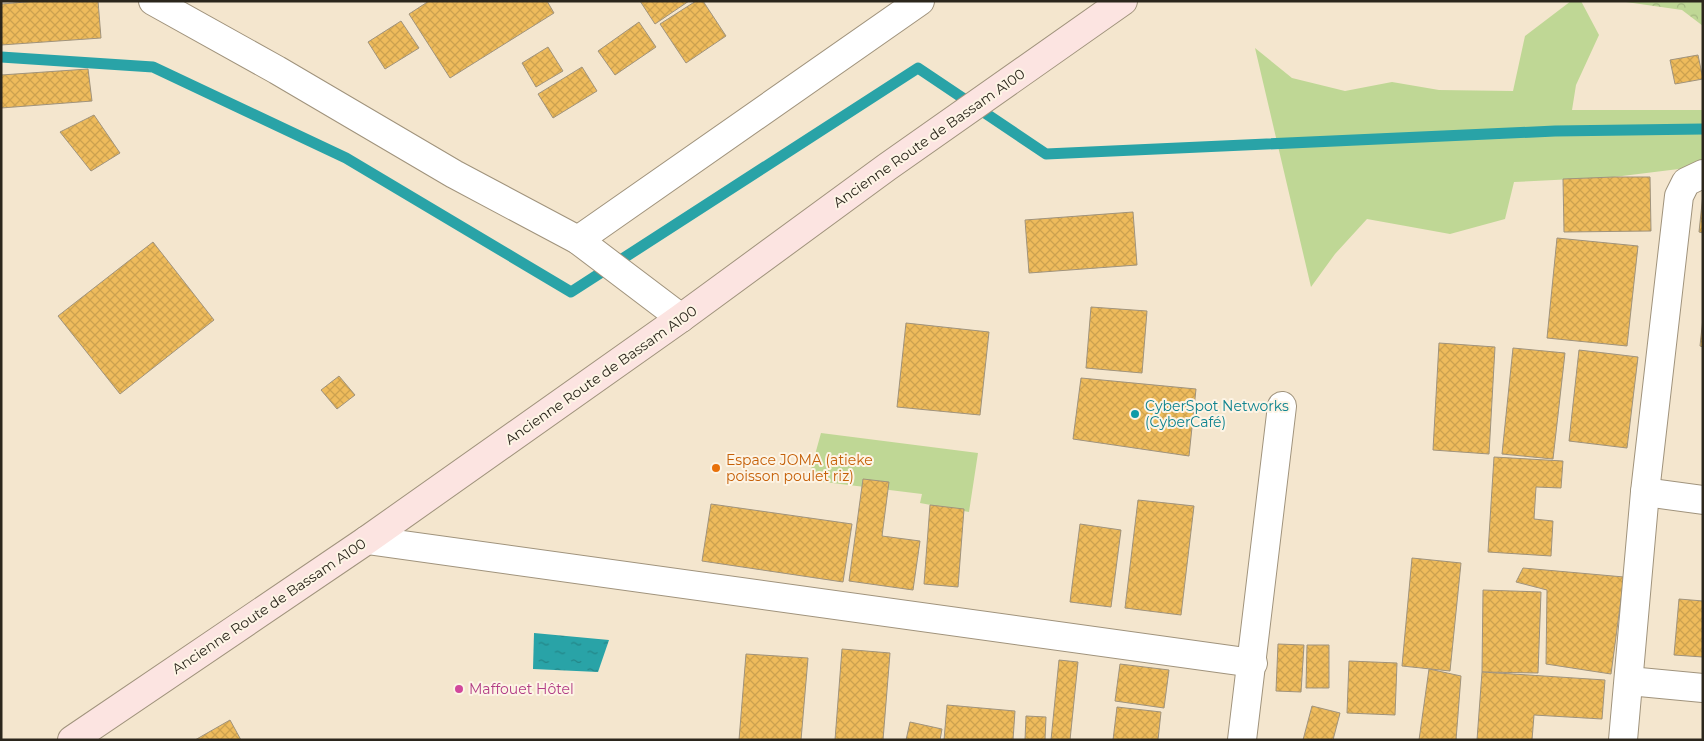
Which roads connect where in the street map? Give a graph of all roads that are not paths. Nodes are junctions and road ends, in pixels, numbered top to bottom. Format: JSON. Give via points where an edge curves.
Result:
{"nodes":[{"id":1,"x":153,"y":1,"type":"edge"},
{"id":2,"x":920,"y":1,"type":"edge"},
{"id":3,"x":1108,"y":5,"type":"edge"},
{"id":4,"x":1703,"y":174,"type":"edge"},
{"id":5,"x":578,"y":240,"type":"junction"},
{"id":6,"x":681,"y":318,"type":"junction"},
{"id":7,"x":1282,"y":406,"type":"dead end"},
{"id":8,"x":1645,"y":492,"type":"junction"},
{"id":9,"x":1703,"y":500,"type":"edge"},
{"id":10,"x":367,"y":540,"type":"junction"},
{"id":11,"x":1252,"y":663,"type":"junction"},
{"id":12,"x":1629,"y":681,"type":"junction"},
{"id":13,"x":1703,"y":688,"type":"edge"},
{"id":14,"x":72,"y":740,"type":"edge"},
{"id":15,"x":1242,"y":740,"type":"edge"},
{"id":16,"x":1623,"y":740,"type":"edge"}],
"edges":[{"from":1,"to":5,"type":"street","via":[[454,174]]},
{"from":2,"to":5,"type":"street"},
{"from":3,"to":6,"type":"main road","name":"Ancienne Route de Bassam A100"},
{"from":4,"to":8,"type":"street","via":[[1686,182],[1678,196]]},
{"from":5,"to":6,"type":"street"},
{"from":6,"to":10,"type":"main road","name":"Ancienne Route de Bassam A100"},
{"from":7,"to":11,"type":"street"},
{"from":8,"to":9,"type":"street"},
{"from":8,"to":12,"type":"street"},
{"from":10,"to":11,"type":"street"},
{"from":10,"to":14,"type":"main road","name":"Ancienne Route de Bassam A100"},
{"from":11,"to":15,"type":"street"},
{"from":12,"to":13,"type":"street"},
{"from":12,"to":16,"type":"street"}]}
